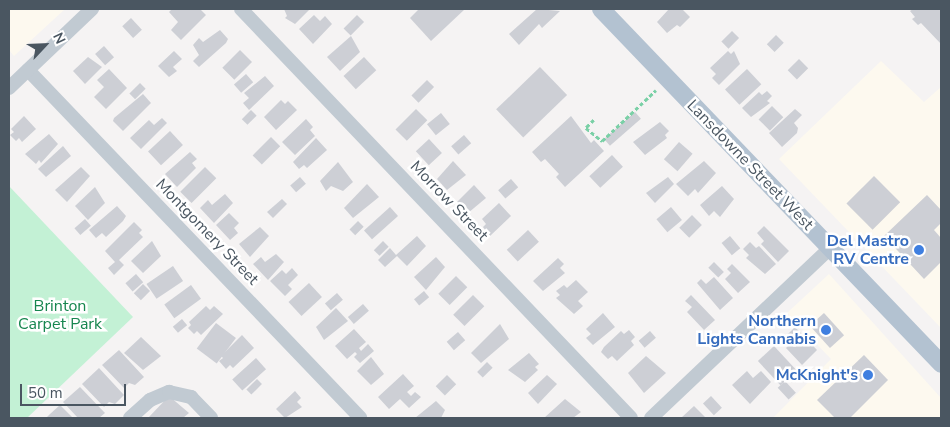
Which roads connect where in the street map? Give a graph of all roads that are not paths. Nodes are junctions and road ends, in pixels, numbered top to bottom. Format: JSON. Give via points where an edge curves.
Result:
{"nodes":[{"id":1,"x":92,"y":9,"type":"edge"},
{"id":2,"x":241,"y":9,"type":"edge"},
{"id":3,"x":601,"y":9,"type":"edge"},
{"id":4,"x":28,"y":70,"type":"junction"},
{"id":5,"x":9,"y":88,"type":"edge"},
{"id":6,"x":830,"y":248,"type":"junction"},
{"id":7,"x":941,"y":364,"type":"edge"},
{"id":8,"x":130,"y":418,"type":"edge"},
{"id":9,"x":210,"y":418,"type":"edge"},
{"id":10,"x":360,"y":418,"type":"edge"},
{"id":11,"x":632,"y":418,"type":"edge"},
{"id":12,"x":651,"y":418,"type":"edge"}],
"edges":[{"from":1,"to":4,"type":"street"},
{"from":2,"to":11,"type":"street","name":"Morrow Street"},
{"from":3,"to":6,"type":"main road","name":"Lansdowne Street West"},
{"from":4,"to":5,"type":"street"},
{"from":4,"to":10,"type":"street","name":"Montgomery Street"},
{"from":6,"to":7,"type":"main road","name":"Lansdowne Street West"},
{"from":6,"to":12,"type":"street"},
{"from":8,"to":9,"type":"street","via":[[150,400],[170,392],[191,397]]}]}
